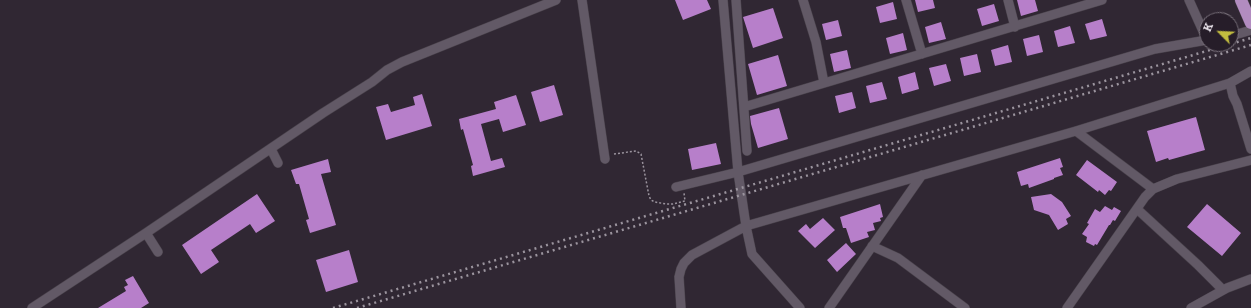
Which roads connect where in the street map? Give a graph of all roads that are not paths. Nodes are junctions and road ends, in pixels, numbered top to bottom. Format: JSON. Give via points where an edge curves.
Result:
{"nodes":[{"id":1,"x":556,"y":0,"type":"edge"},
{"id":2,"x":582,"y":0,"type":"edge"},
{"id":3,"x":723,"y":0,"type":"edge"},
{"id":4,"x":736,"y":0,"type":"edge"},
{"id":5,"x":803,"y":0,"type":"edge"},
{"id":6,"x":906,"y":0,"type":"edge"},
{"id":7,"x":1008,"y":0,"type":"edge"},
{"id":8,"x":1102,"y":0,"type":"edge"},
{"id":9,"x":1189,"y":0,"type":"edge"},
{"id":10,"x":1242,"y":3,"type":"edge"},
{"id":11,"x":1199,"y":22,"type":"edge"},
{"id":12,"x":1251,"y":23,"type":"edge"},
{"id":13,"x":1015,"y":27,"type":"junction"},
{"id":14,"x":1251,"y":30,"type":"edge"},
{"id":15,"x":1239,"y":34,"type":"edge"},
{"id":16,"x":1199,"y":41,"type":"edge"},
{"id":17,"x":922,"y":54,"type":"junction"},
{"id":18,"x":1251,"y":71,"type":"edge"},
{"id":19,"x":824,"y":83,"type":"junction"},
{"id":20,"x":1230,"y":83,"type":"junction"},
{"id":21,"x":744,"y":106,"type":"junction"},
{"id":22,"x":1076,"y":130,"type":"junction"},
{"id":23,"x":271,"y":149,"type":"junction"},
{"id":24,"x":1251,"y":149,"type":"edge"},
{"id":25,"x":747,"y":151,"type":"dead end"},
{"id":26,"x":609,"y":157,"type":"road end"},
{"id":27,"x":1251,"y":160,"type":"edge"},
{"id":28,"x":278,"y":163,"type":"dead end"},
{"id":29,"x":738,"y":172,"type":"junction"},
{"id":30,"x":922,"y":175,"type":"junction"},
{"id":31,"x":679,"y":186,"type":"road end"},
{"id":32,"x":1153,"y":189,"type":"junction"},
{"id":33,"x":1137,"y":209,"type":"junction"},
{"id":34,"x":746,"y":226,"type":"junction"},
{"id":35,"x":146,"y":233,"type":"junction"},
{"id":36,"x":872,"y":246,"type":"junction"},
{"id":37,"x":158,"y":252,"type":"dead end"},
{"id":38,"x":1251,"y":279,"type":"edge"},
{"id":39,"x":1223,"y":290,"type":"junction"},
{"id":40,"x":32,"y":308,"type":"edge"},
{"id":41,"x":681,"y":308,"type":"edge"},
{"id":42,"x":800,"y":308,"type":"edge"},
{"id":43,"x":829,"y":308,"type":"edge"},
{"id":44,"x":965,"y":308,"type":"edge"},
{"id":45,"x":1068,"y":308,"type":"edge"},
{"id":46,"x":1191,"y":308,"type":"edge"}],
"edges":[{"from":1,"to":23,"type":"street","via":[[387,70]]},
{"from":2,"to":26,"type":"street"},
{"from":3,"to":29,"type":"street"},
{"from":4,"to":21,"type":"street"},
{"from":5,"to":19,"type":"street","via":[[816,42]]},
{"from":6,"to":17,"type":"street"},
{"from":7,"to":13,"type":"street"},
{"from":8,"to":13,"type":"street"},
{"from":9,"to":11,"type":"street"},
{"from":10,"to":12,"type":"highway"},
{"from":13,"to":17,"type":"street"},
{"from":14,"to":15,"type":"street"},
{"from":16,"to":29,"type":"street","via":[[1155,49]]},
{"from":17,"to":19,"type":"street"},
{"from":18,"to":20,"type":"street"},
{"from":19,"to":21,"type":"street"},
{"from":20,"to":22,"type":"street"},
{"from":20,"to":24,"type":"street"},
{"from":21,"to":25,"type":"street"},
{"from":22,"to":30,"type":"street"},
{"from":22,"to":32,"type":"street"},
{"from":23,"to":28,"type":"street"},
{"from":23,"to":35,"type":"street"},
{"from":27,"to":32,"type":"street","via":[[1177,179]]},
{"from":29,"to":31,"type":"street"},
{"from":29,"to":34,"type":"street"},
{"from":30,"to":34,"type":"street"},
{"from":30,"to":36,"type":"street"},
{"from":32,"to":33,"type":"street"},
{"from":33,"to":39,"type":"street"},
{"from":33,"to":45,"type":"street"},
{"from":34,"to":41,"type":"street","via":[[692,255],[684,263],[679,277]]},
{"from":34,"to":42,"type":"street","via":[[752,254]]},
{"from":35,"to":37,"type":"street"},
{"from":35,"to":40,"type":"street"},
{"from":36,"to":43,"type":"street"},
{"from":36,"to":44,"type":"street","via":[[898,258]]},
{"from":38,"to":39,"type":"street"},
{"from":39,"to":46,"type":"street"}]}
